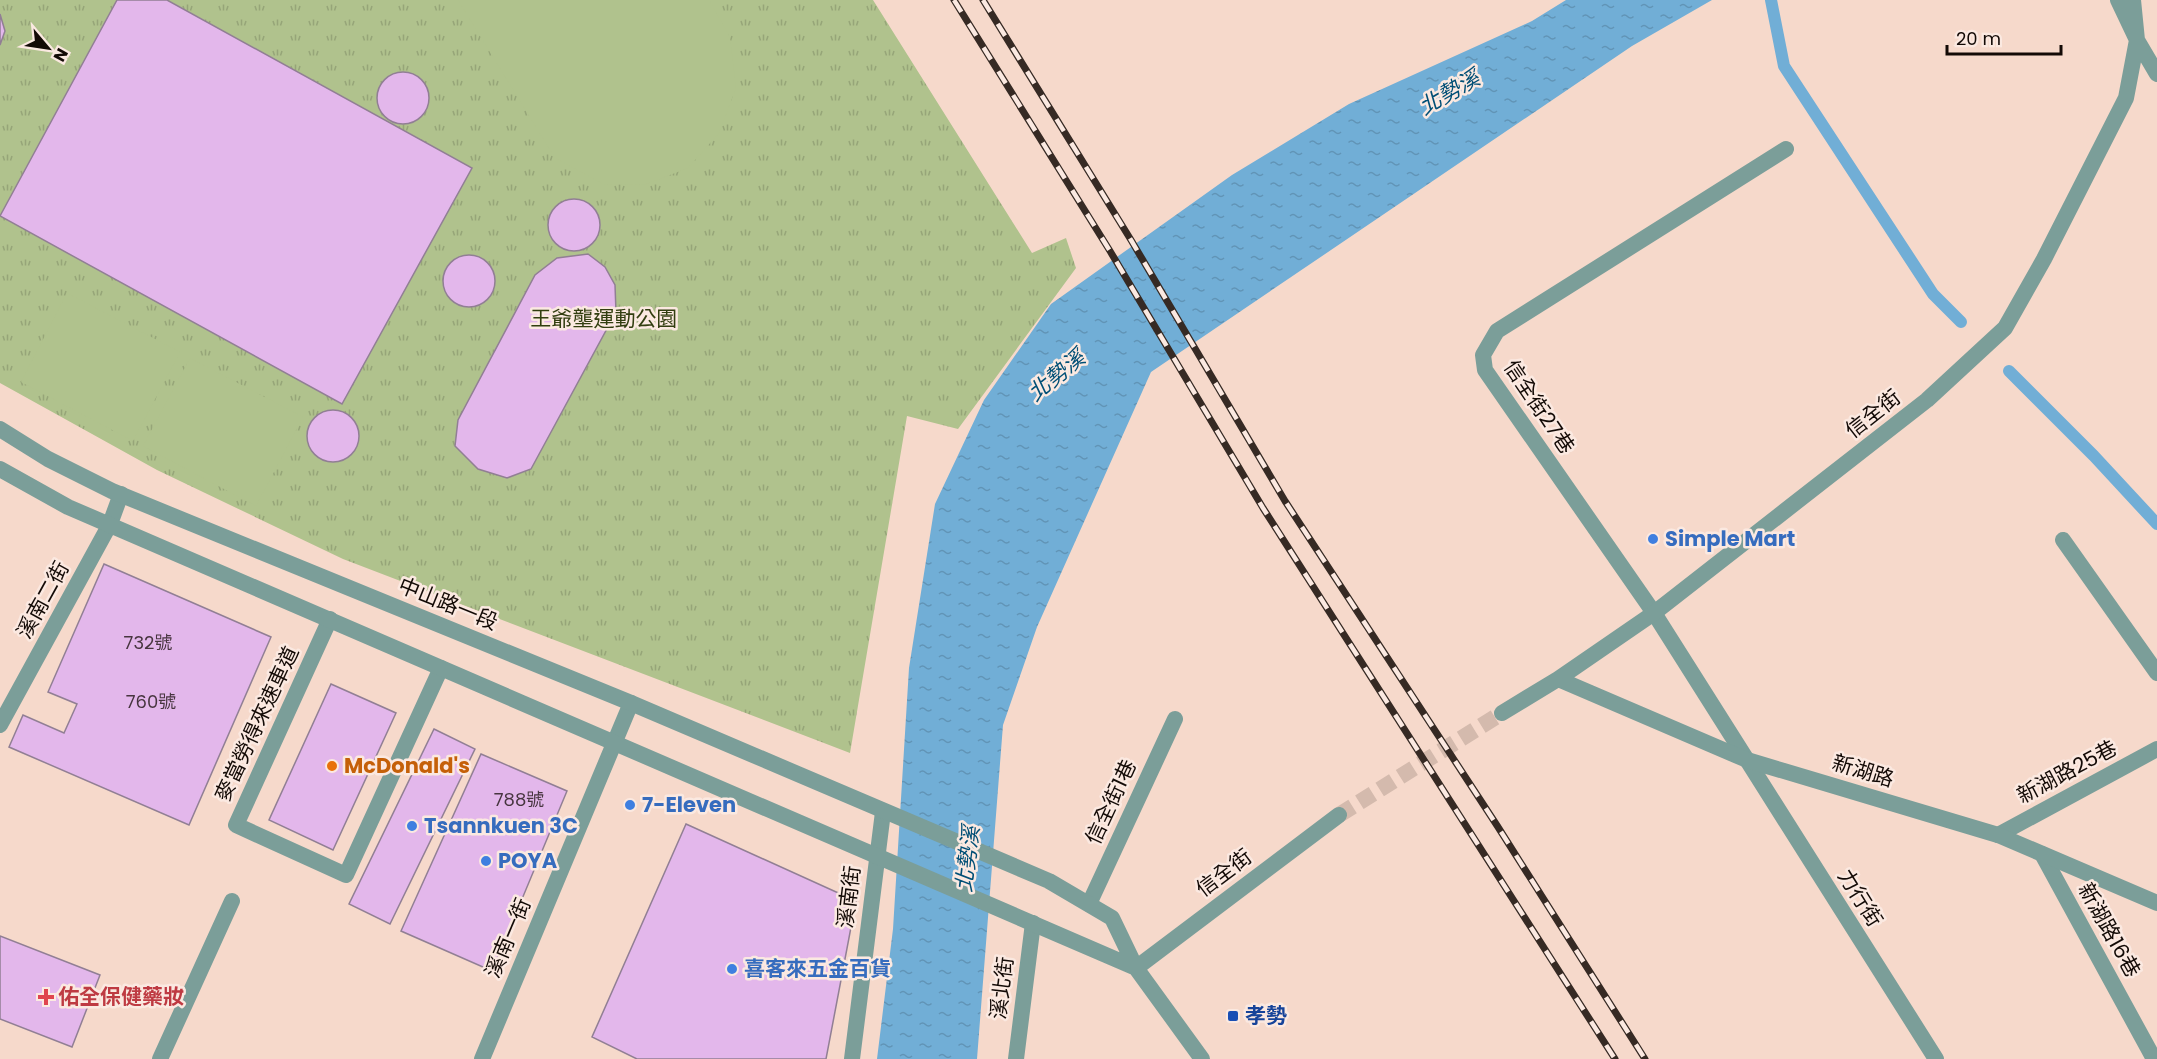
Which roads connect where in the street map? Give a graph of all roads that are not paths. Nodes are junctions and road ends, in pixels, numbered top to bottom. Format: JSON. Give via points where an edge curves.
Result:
{"nodes":[{"id":1,"x":2118,"y":0,"type":"edge"},
{"id":2,"x":2133,"y":0,"type":"edge"},
{"id":3,"x":2137,"y":40,"type":"junction"},
{"id":4,"x":2157,"y":74,"type":"edge"},
{"id":5,"x":1786,"y":149,"type":"dead end"},
{"id":6,"x":0,"y":429,"type":"edge"},
{"id":7,"x":0,"y":469,"type":"edge"},
{"id":8,"x":121,"y":494,"type":"junction"},
{"id":9,"x":110,"y":524,"type":"junction"},
{"id":10,"x":2063,"y":540,"type":"dead end"},
{"id":11,"x":1654,"y":613,"type":"junction"},
{"id":12,"x":330,"y":619,"type":"junction"},
{"id":13,"x":441,"y":668,"type":"junction"},
{"id":14,"x":2157,"y":673,"type":"edge"},
{"id":15,"x":1558,"y":679,"type":"junction"},
{"id":16,"x":631,"y":703,"type":"junction"},
{"id":17,"x":1502,"y":713,"type":"tunnel mouth"},
{"id":18,"x":1175,"y":719,"type":"dead end"},
{"id":19,"x":0,"y":724,"type":"edge"},
{"id":20,"x":614,"y":742,"type":"junction"},
{"id":21,"x":2157,"y":749,"type":"edge"},
{"id":22,"x":1747,"y":760,"type":"junction"},
{"id":23,"x":883,"y":812,"type":"junction"},
{"id":24,"x":1339,"y":815,"type":"tunnel mouth"},
{"id":25,"x":1998,"y":835,"type":"junction"},
{"id":26,"x":2042,"y":854,"type":"junction"},
{"id":27,"x":877,"y":855,"type":"junction"},
{"id":28,"x":232,"y":901,"type":"dead end"},
{"id":29,"x":2157,"y":903,"type":"edge"},
{"id":30,"x":1089,"y":904,"type":"junction"},
{"id":31,"x":1033,"y":923,"type":"junction"},
{"id":32,"x":1136,"y":968,"type":"junction"},
{"id":33,"x":160,"y":1059,"type":"edge"},
{"id":34,"x":482,"y":1059,"type":"edge"},
{"id":35,"x":852,"y":1059,"type":"edge"},
{"id":36,"x":1016,"y":1059,"type":"edge"},
{"id":37,"x":1202,"y":1059,"type":"edge"},
{"id":38,"x":1936,"y":1059,"type":"edge"},
{"id":39,"x":2154,"y":1059,"type":"edge"}],
"edges":[{"from":1,"to":3,"type":"street"},
{"from":2,"to":3,"type":"street"},
{"from":3,"to":4,"type":"street"},
{"from":3,"to":11,"type":"street","name":"信全街","via":[[2126,98],[2005,328],[1927,400]]},
{"from":5,"to":11,"type":"street","name":"信全街27巷","via":[[1497,331],[1483,356],[1485,370]]},
{"from":6,"to":8,"type":"street","name":"中山路一段","via":[[48,459]]},
{"from":7,"to":9,"type":"street","via":[[50,499]]},
{"from":8,"to":9,"type":"street","name":"溪南二街"},
{"from":8,"to":16,"type":"street","name":"中山路一段"},
{"from":9,"to":12,"type":"street"},
{"from":9,"to":19,"type":"street","name":"溪南二街"},
{"from":10,"to":14,"type":"street"},
{"from":11,"to":15,"type":"street","name":"信全街"},
{"from":11,"to":22,"type":"street","name":"信全街27巷"},
{"from":12,"to":13,"type":"street"},
{"from":12,"to":13,"type":"street","name":"麥當勞得來速車道","via":[[236,825],[346,875]]},
{"from":13,"to":20,"type":"street"},
{"from":15,"to":17,"type":"street","name":"信全街"},
{"from":15,"to":22,"type":"street","name":"新湖路"},
{"from":16,"to":20,"type":"street","name":"溪南一街"},
{"from":16,"to":23,"type":"street","name":"中山路一段"},
{"from":18,"to":30,"type":"street","name":"信全街1巷"},
{"from":20,"to":27,"type":"street"},
{"from":20,"to":34,"type":"street","name":"溪南一街"},
{"from":21,"to":25,"type":"street","name":"新湖路25巷"},
{"from":22,"to":25,"type":"street","name":"新湖路"},
{"from":22,"to":38,"type":"street","name":"力行街"},
{"from":23,"to":27,"type":"street","name":"溪南街"},
{"from":23,"to":30,"type":"street","name":"中山路一段","via":[[1048,881]]},
{"from":24,"to":32,"type":"street","name":"信全街"},
{"from":25,"to":26,"type":"street","name":"新湖路"},
{"from":26,"to":29,"type":"street","name":"新湖路"},
{"from":26,"to":39,"type":"street","name":"新湖路16巷"},
{"from":27,"to":31,"type":"street"},
{"from":27,"to":35,"type":"street","name":"溪南街"},
{"from":28,"to":33,"type":"street"},
{"from":30,"to":32,"type":"street","name":"中山路一段","via":[[1112,918]]},
{"from":31,"to":32,"type":"street"},
{"from":31,"to":36,"type":"street","name":"溪北街"},
{"from":32,"to":37,"type":"street","name":"中山路一段"}]}
